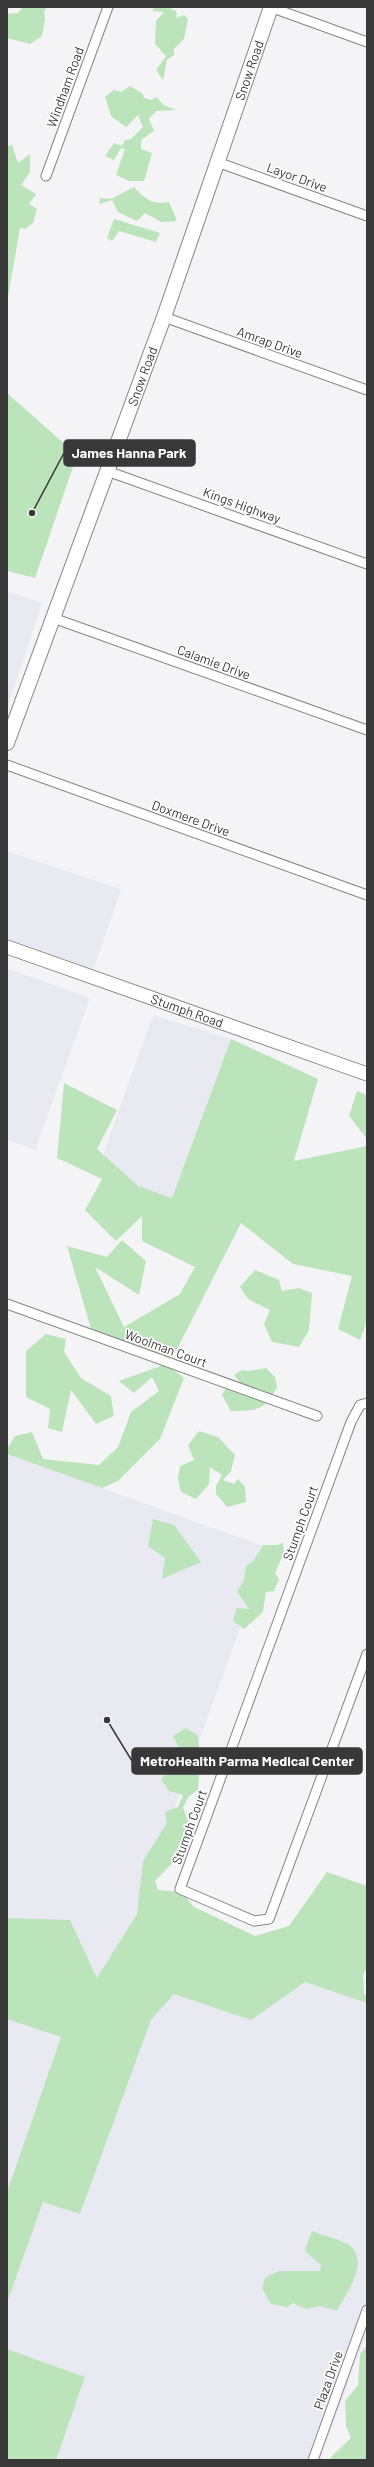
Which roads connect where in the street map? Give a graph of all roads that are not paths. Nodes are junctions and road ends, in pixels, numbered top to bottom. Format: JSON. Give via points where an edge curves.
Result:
{"nodes":[{"id":1,"x":108,"y":7,"type":"edge"},
{"id":2,"x":271,"y":7,"type":"edge"},
{"id":3,"x":367,"y":42,"type":"edge"},
{"id":4,"x":217,"y":162,"type":"junction"},
{"id":5,"x":46,"y":176,"type":"dead end"},
{"id":6,"x":367,"y":216,"type":"edge"},
{"id":7,"x":164,"y":317,"type":"junction"},
{"id":8,"x":367,"y":390,"type":"edge"},
{"id":9,"x":107,"y":471,"type":"junction"},
{"id":10,"x":367,"y":564,"type":"edge"},
{"id":11,"x":53,"y":618,"type":"junction"},
{"id":12,"x":367,"y":730,"type":"edge"},
{"id":13,"x":7,"y":743,"type":"edge"},
{"id":14,"x":7,"y":765,"type":"edge"},
{"id":15,"x":367,"y":895,"type":"edge"},
{"id":16,"x":7,"y":947,"type":"edge"},
{"id":17,"x":367,"y":1074,"type":"edge"},
{"id":18,"x":7,"y":1304,"type":"edge"},
{"id":19,"x":367,"y":1403,"type":"edge"},
{"id":20,"x":317,"y":1416,"type":"dead end"},
{"id":21,"x":367,"y":1654,"type":"edge"},
{"id":22,"x":367,"y":2310,"type":"edge"},
{"id":23,"x":313,"y":2460,"type":"edge"}],
"edges":[{"from":1,"to":5,"type":"street","name":"Windham Road"},
{"from":2,"to":3,"type":"street"},
{"from":2,"to":4,"type":"main road","name":"Snow Road"},
{"from":4,"to":6,"type":"street","name":"Layor Drive"},
{"from":4,"to":7,"type":"main road","name":"Snow Road"},
{"from":7,"to":8,"type":"street","name":"Amrap Drive"},
{"from":7,"to":9,"type":"main road","name":"Snow Road"},
{"from":9,"to":10,"type":"street","name":"Kings Highway"},
{"from":9,"to":11,"type":"main road","name":"Snow Road"},
{"from":11,"to":12,"type":"street","name":"Calamie Drive"},
{"from":11,"to":13,"type":"main road","name":"Snow Road"},
{"from":14,"to":15,"type":"street","name":"Doxmere Drive"},
{"from":16,"to":17,"type":"main road","name":"Stumph Road"},
{"from":18,"to":20,"type":"street","name":"Woolman Court"},
{"from":19,"to":21,"type":"street","name":"Stumph Court","via":[[360,1405],[351,1422],[180,1888],[254,1921],[269,1918]]},
{"from":22,"to":23,"type":"street","name":"Plaza Drive"}]}
